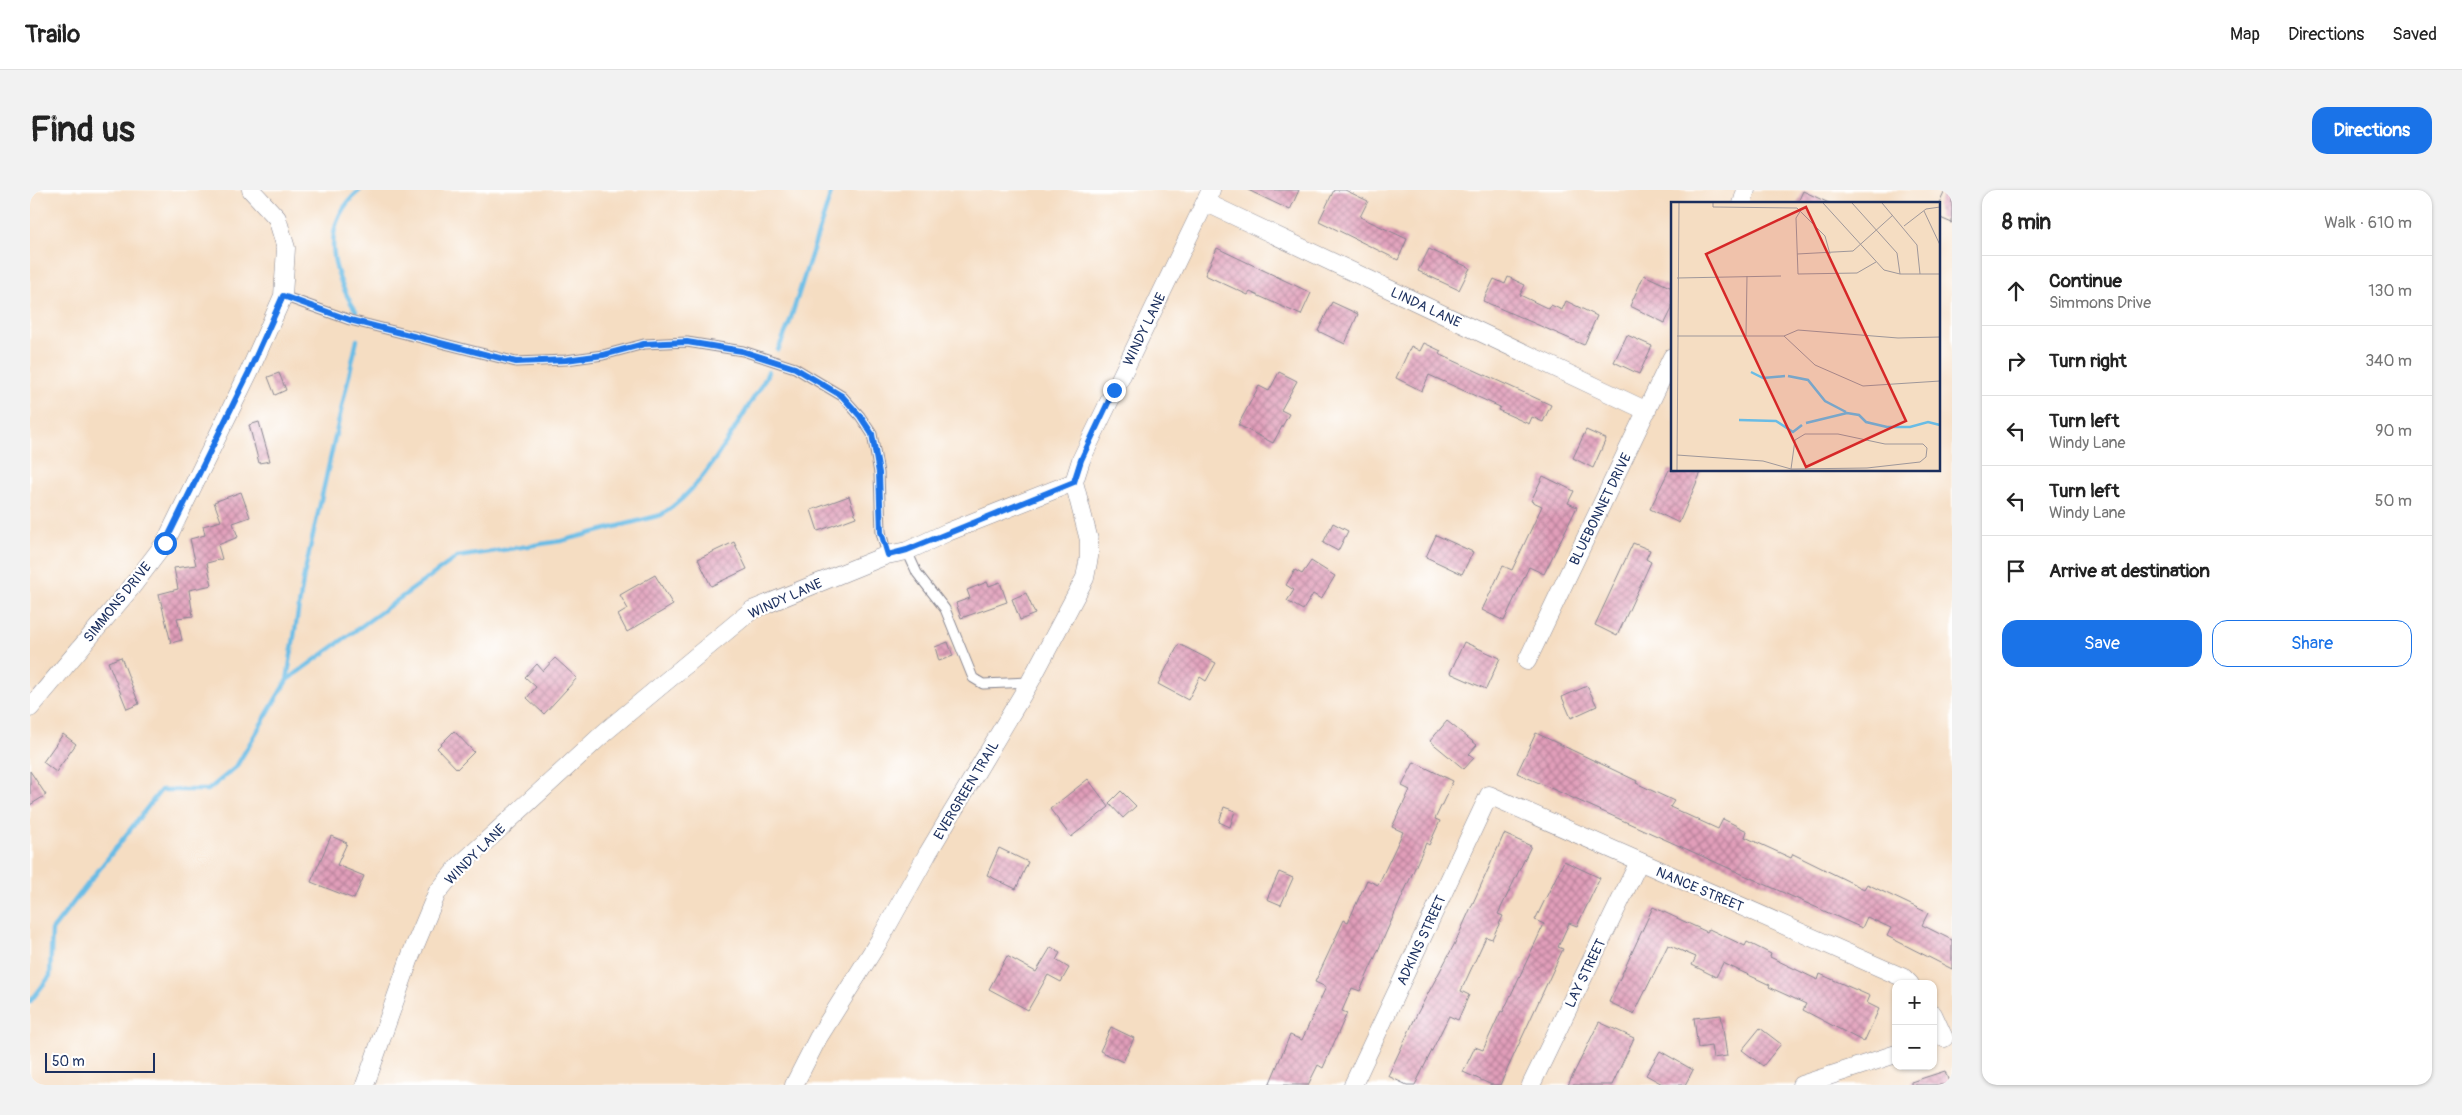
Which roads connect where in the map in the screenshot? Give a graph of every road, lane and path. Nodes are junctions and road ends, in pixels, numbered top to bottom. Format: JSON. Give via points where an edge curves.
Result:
{"nodes":[{"id":1,"x":251,"y":190,"type":"edge"},
{"id":2,"x":1208,"y":196,"type":"edge"},
{"id":3,"x":283,"y":296,"type":"junction"},
{"id":4,"x":1671,"y":359,"type":"edge"},
{"id":5,"x":1646,"y":411,"type":"junction"},
{"id":6,"x":1074,"y":482,"type":"junction"},
{"id":7,"x":907,"y":550,"type":"junction"},
{"id":8,"x":888,"y":555,"type":"junction"},
{"id":9,"x":1527,"y":661,"type":"dead end"},
{"id":10,"x":1030,"y":682,"type":"junction"},
{"id":11,"x":30,"y":708,"type":"edge"},
{"id":12,"x":1489,"y":795,"type":"joint"},
{"id":13,"x":1638,"y":862,"type":"junction"},
{"id":14,"x":1906,"y":980,"type":"edge"},
{"id":15,"x":1937,"y":1023,"type":"edge"},
{"id":16,"x":1943,"y":1036,"type":"edge"},
{"id":17,"x":1892,"y":1055,"type":"edge"},
{"id":18,"x":365,"y":1085,"type":"edge"},
{"id":19,"x":794,"y":1085,"type":"edge"},
{"id":20,"x":1353,"y":1085,"type":"edge"},
{"id":21,"x":1531,"y":1085,"type":"edge"},
{"id":22,"x":1801,"y":1085,"type":"edge"}],
"edges":[{"from":1,"to":3,"type":"street","name":"SIMMONS DRIVE","via":[[278,218],[286,248]]},
{"from":2,"to":5,"type":"street","name":"LINDA LANE"},
{"from":2,"to":6,"type":"street","name":"WINDY LANE","via":[[1081,460]]},
{"from":3,"to":8,"type":"lane","via":[[350,320],[516,362],[566,360],[603,355],[644,344],[687,342],[742,351],[795,368],[842,396],[872,434],[879,473],[881,532]]},
{"from":3,"to":11,"type":"street","name":"SIMMONS DRIVE","via":[[165,543]]},
{"from":4,"to":5,"type":"street","name":"BLUEBONNET DRIVE"},
{"from":5,"to":9,"type":"street","name":"BLUEBONNET DRIVE"},
{"from":6,"to":7,"type":"street","name":"WINDY LANE"},
{"from":6,"to":10,"type":"street","name":"EVERGREEN TRAIL","via":[[1089,540],[1085,578]]},
{"from":7,"to":8,"type":"street","name":"WINDY LANE"},
{"from":7,"to":10,"type":"lane","via":[[916,572],[946,609],[973,678],[983,684]]},
{"from":8,"to":18,"type":"street","name":"WINDY LANE","via":[[752,610],[605,732],[459,866],[437,893],[411,955]]},
{"from":10,"to":19,"type":"street","name":"EVERGREEN TRAIL","via":[[818,1038]]},
{"from":12,"to":13,"type":"street","name":"NANCE STREET"},
{"from":12,"to":20,"type":"street","name":"ADKINS STREET"},
{"from":13,"to":14,"type":"street","name":"NANCE STREET"},
{"from":13,"to":21,"type":"street","name":"LAY STREET"},
{"from":15,"to":16,"type":"street"},
{"from":17,"to":22,"type":"street"}]}
